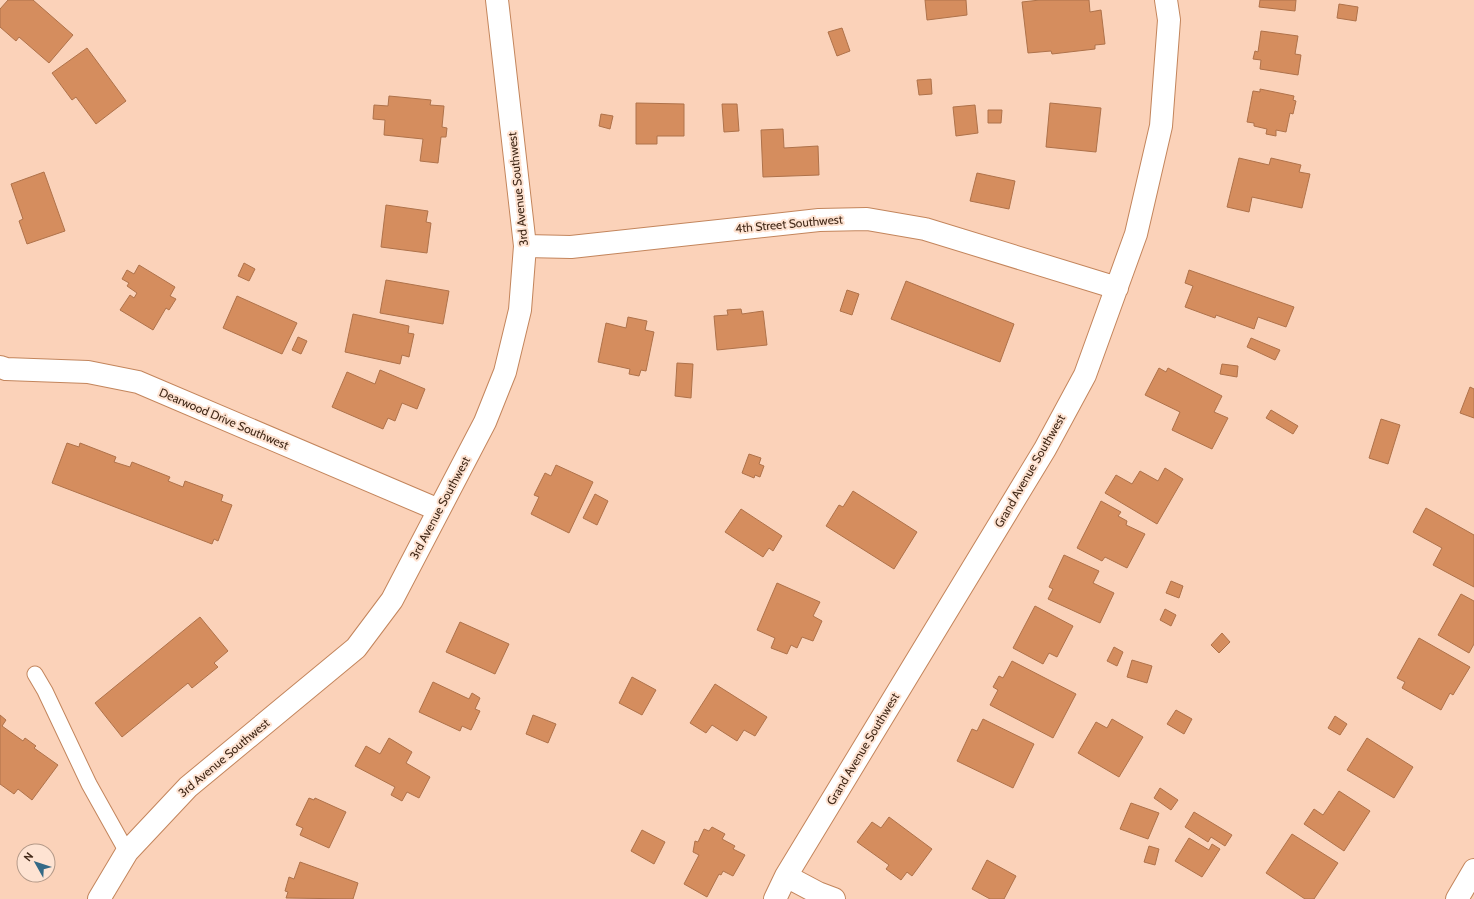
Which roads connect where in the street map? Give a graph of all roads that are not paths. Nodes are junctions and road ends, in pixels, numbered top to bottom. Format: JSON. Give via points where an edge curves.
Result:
{"nodes":[{"id":1,"x":496,"y":0,"type":"edge"},
{"id":2,"x":1166,"y":0,"type":"edge"},
{"id":3,"x":525,"y":246,"type":"junction"},
{"id":4,"x":1117,"y":288,"type":"junction"},
{"id":5,"x":0,"y":367,"type":"edge"},
{"id":6,"x":439,"y":510,"type":"junction"},
{"id":7,"x":35,"y":674,"type":"dead end"},
{"id":8,"x":127,"y":852,"type":"junction"},
{"id":9,"x":1474,"y":870,"type":"edge"},
{"id":10,"x":786,"y":876,"type":"junction"},
{"id":11,"x":99,"y":899,"type":"edge"},
{"id":12,"x":775,"y":899,"type":"edge"},
{"id":13,"x":834,"y":899,"type":"edge"},
{"id":14,"x":1457,"y":899,"type":"edge"}],
"edges":[{"from":1,"to":3,"type":"street","name":"3rd Avenue Southwest"},
{"from":2,"to":4,"type":"street","name":"Grand Avenue Southwest","via":[[1169,20],[1162,126],[1136,234]]},
{"from":3,"to":4,"type":"street","name":"4th Street Southwest","via":[[571,247],[819,220],[867,219],[925,229]]},
{"from":3,"to":6,"type":"street","name":"3rd Avenue Southwest","via":[[520,310],[505,372],[485,422]]},
{"from":4,"to":10,"type":"street","name":"Grand Avenue Southwest","via":[[1084,375],[1045,449]]},
{"from":5,"to":6,"type":"street","name":"Dearwood Drive Southwest","via":[[88,372],[138,382]]},
{"from":6,"to":8,"type":"street","name":"3rd Avenue Southwest","via":[[392,600],[356,648],[188,787]]},
{"from":7,"to":8,"type":"lane","via":[[89,784]]},
{"from":8,"to":11,"type":"street","name":"3rd Avenue Southwest"},
{"from":9,"to":14,"type":"street"},
{"from":10,"to":12,"type":"street","name":"Grand Avenue Southwest"},
{"from":10,"to":13,"type":"street"}]}
